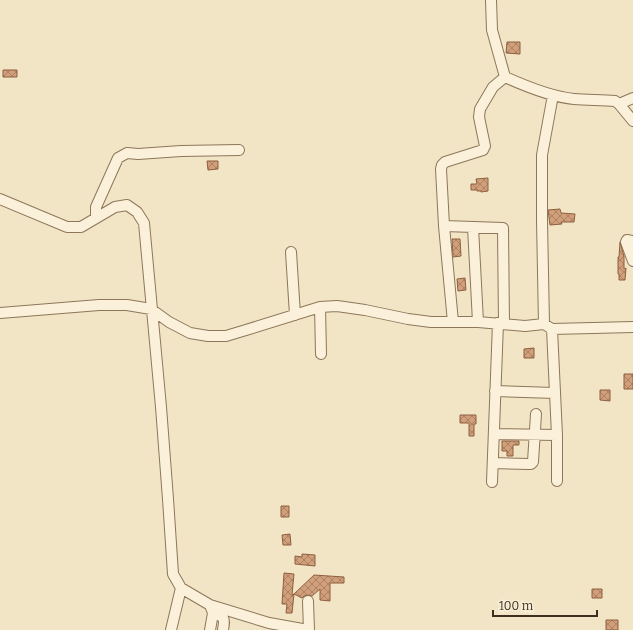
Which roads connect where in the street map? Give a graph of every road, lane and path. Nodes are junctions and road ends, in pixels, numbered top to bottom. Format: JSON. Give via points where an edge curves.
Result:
{"nodes":[{"id":1,"x":491,"y":0,"type":"edge"},
{"id":2,"x":505,"y":77,"type":"junction"},
{"id":3,"x":553,"y":95,"type":"junction"},
{"id":4,"x":633,"y":98,"type":"edge"},
{"id":5,"x":619,"y":104,"type":"junction"},
{"id":6,"x":633,"y":121,"type":"edge"},
{"id":7,"x":239,"y":150,"type":"dead end"},
{"id":8,"x":0,"y":199,"type":"edge"},
{"id":9,"x":96,"y":218,"type":"junction"},
{"id":10,"x":444,"y":226,"type":"junction"},
{"id":11,"x":473,"y":227,"type":"junction"},
{"id":12,"x":633,"y":241,"type":"edge"},
{"id":13,"x":291,"y":252,"type":"dead end"},
{"id":14,"x":633,"y":261,"type":"edge"},
{"id":15,"x":320,"y":307,"type":"junction"},
{"id":16,"x":151,"y":309,"type":"junction"},
{"id":17,"x":0,"y":313,"type":"edge"},
{"id":18,"x":296,"y":315,"type":"junction"},
{"id":19,"x":453,"y":322,"type":"junction"},
{"id":20,"x":478,"y":322,"type":"junction"},
{"id":21,"x":501,"y":323,"type":"junction"},
{"id":22,"x":548,"y":327,"type":"junction"},
{"id":23,"x":633,"y":328,"type":"edge"},
{"id":24,"x":321,"y":354,"type":"dead end"},
{"id":25,"x":495,"y":391,"type":"junction"},
{"id":26,"x":555,"y":393,"type":"junction"},
{"id":27,"x":536,"y":414,"type":"dead end"},
{"id":28,"x":494,"y":434,"type":"junction"},
{"id":29,"x":534,"y":435,"type":"junction"},
{"id":30,"x":557,"y":435,"type":"junction"},
{"id":31,"x":493,"y":463,"type":"junction"},
{"id":32,"x":557,"y":481,"type":"dead end"},
{"id":33,"x":492,"y":482,"type":"dead end"},
{"id":34,"x":181,"y":588,"type":"junction"},
{"id":35,"x":308,"y":601,"type":"dead end"},
{"id":36,"x":212,"y":609,"type":"junction"},
{"id":37,"x":171,"y":630,"type":"edge"},
{"id":38,"x":210,"y":630,"type":"edge"},
{"id":39,"x":223,"y":630,"type":"edge"},
{"id":40,"x":308,"y":630,"type":"edge"}],
"edges":[{"from":1,"to":2,"type":"street","via":[[492,30]]},
{"from":2,"to":3,"type":"street"},
{"from":2,"to":10,"type":"street","via":[[493,87],[480,109],[479,117],[485,146],[483,150],[442,165]]},
{"from":3,"to":5,"type":"street"},
{"from":3,"to":22,"type":"street","via":[[542,155],[542,220]]},
{"from":4,"to":5,"type":"street"},
{"from":5,"to":6,"type":"street"},
{"from":7,"to":9,"type":"street","via":[[126,153],[118,158],[96,207]]},
{"from":8,"to":9,"type":"street","via":[[67,227],[81,227]]},
{"from":9,"to":16,"type":"street","via":[[115,207],[127,205],[137,212],[144,223]]},
{"from":10,"to":11,"type":"street"},
{"from":10,"to":19,"type":"street"},
{"from":11,"to":20,"type":"street"},
{"from":11,"to":21,"type":"street","via":[[503,228]]},
{"from":12,"to":14,"type":"street","via":[[626,242]]},
{"from":13,"to":18,"type":"street"},
{"from":15,"to":18,"type":"street"},
{"from":15,"to":19,"type":"street","via":[[337,306],[408,319]]},
{"from":15,"to":24,"type":"street"},
{"from":16,"to":17,"type":"street","via":[[127,305],[100,305]]},
{"from":16,"to":18,"type":"street","via":[[190,333],[208,336],[226,336]]},
{"from":16,"to":34,"type":"street","via":[[173,574]]},
{"from":19,"to":20,"type":"street"},
{"from":20,"to":21,"type":"street"},
{"from":21,"to":22,"type":"street"},
{"from":21,"to":25,"type":"street"},
{"from":22,"to":23,"type":"street"},
{"from":22,"to":26,"type":"street"},
{"from":25,"to":26,"type":"street"},
{"from":25,"to":28,"type":"street"},
{"from":26,"to":30,"type":"street"},
{"from":27,"to":29,"type":"street"},
{"from":28,"to":29,"type":"street"},
{"from":28,"to":31,"type":"street"},
{"from":29,"to":30,"type":"street"},
{"from":29,"to":31,"type":"street","via":[[531,464]]},
{"from":30,"to":32,"type":"street"},
{"from":31,"to":33,"type":"street"},
{"from":34,"to":36,"type":"street"},
{"from":34,"to":37,"type":"street"},
{"from":35,"to":40,"type":"street"},
{"from":36,"to":38,"type":"street"},
{"from":36,"to":39,"type":"street","via":[[224,618]]},
{"from":36,"to":40,"type":"street"}]}
